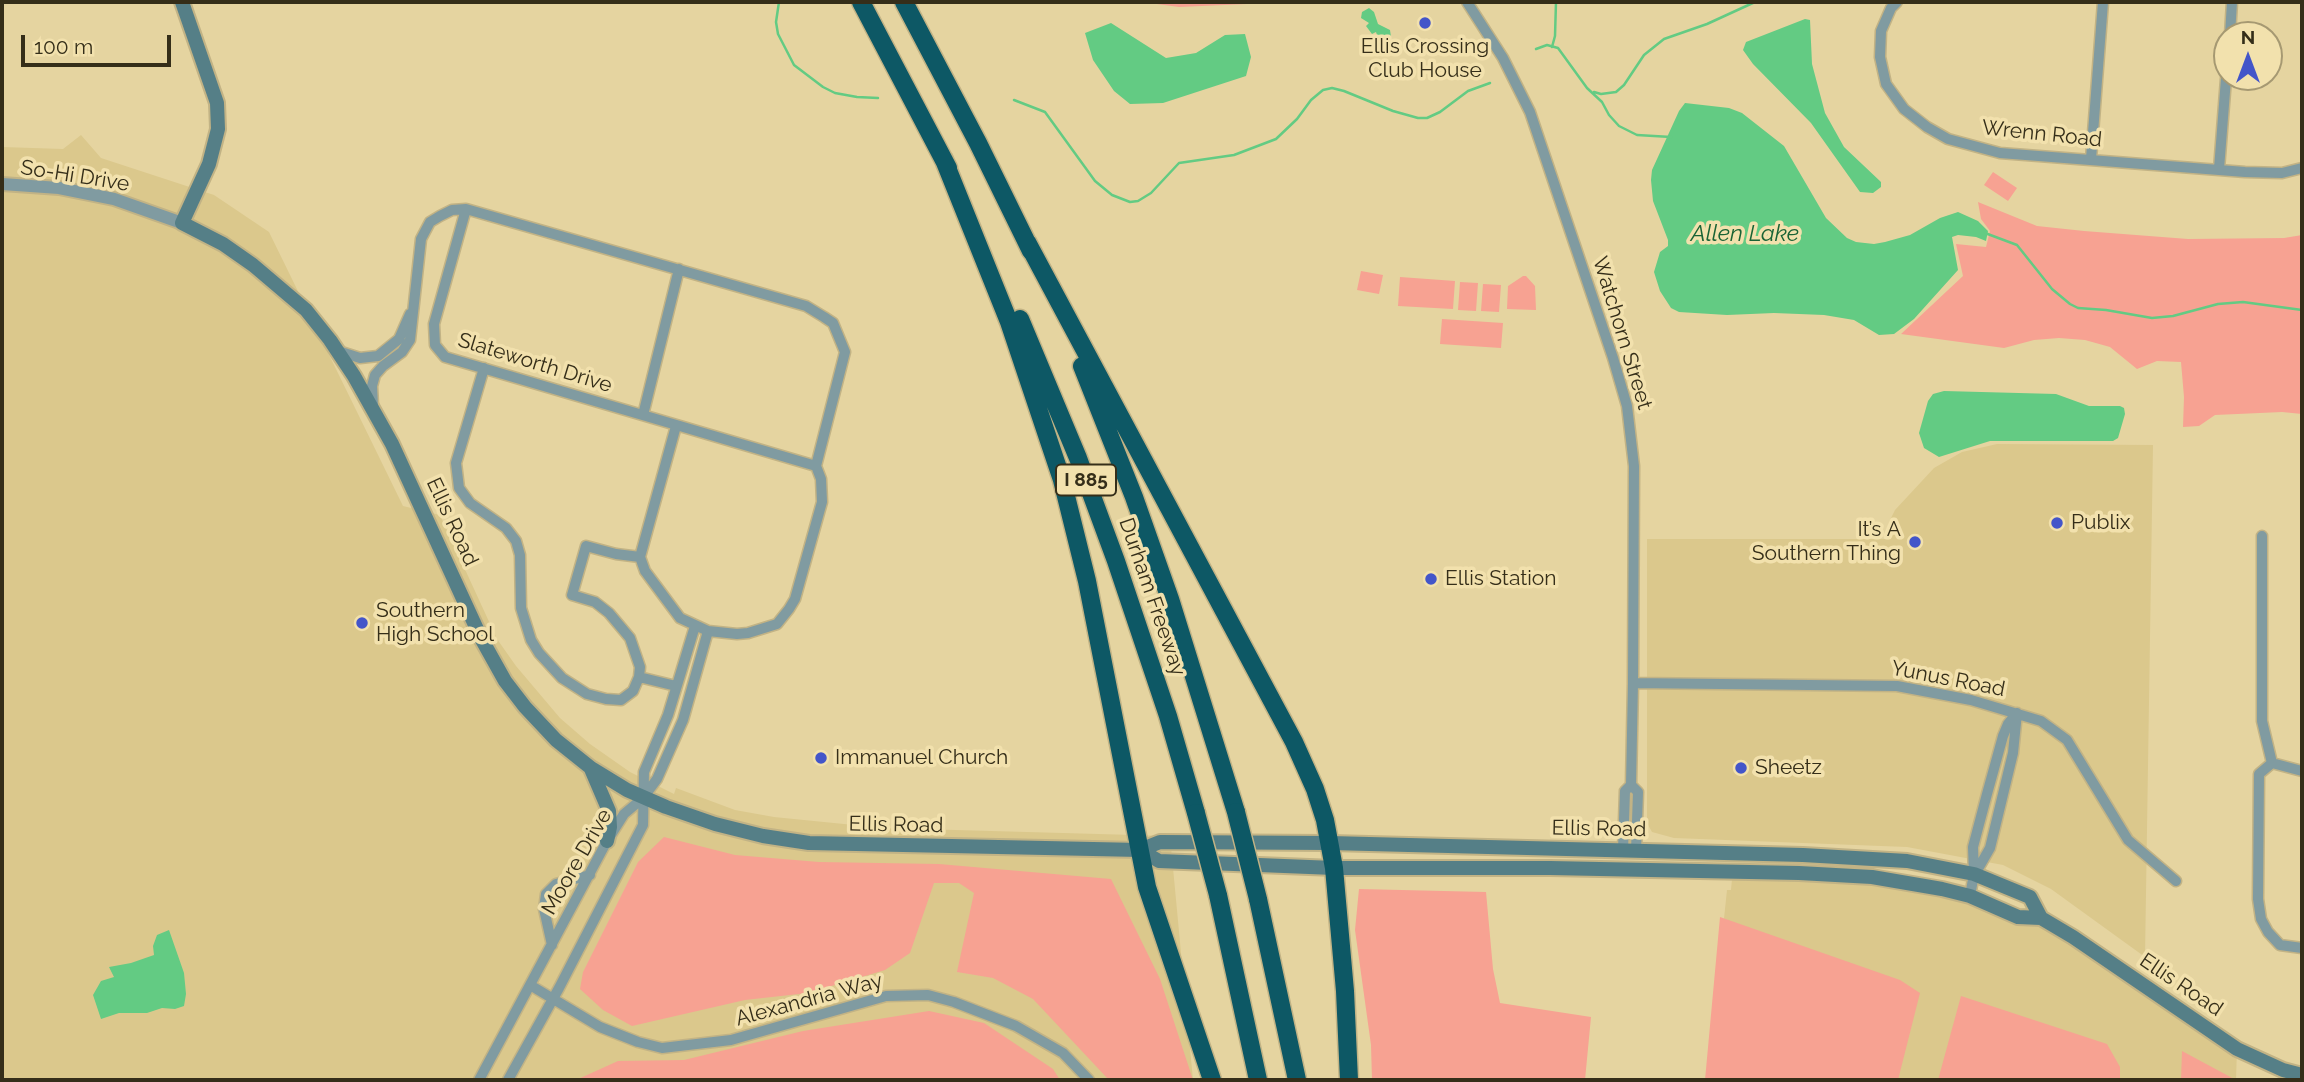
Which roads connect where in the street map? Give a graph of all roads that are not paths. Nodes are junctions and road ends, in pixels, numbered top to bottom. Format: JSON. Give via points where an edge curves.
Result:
{"nodes":[{"id":1,"x":182,"y":2,"type":"edge"},
{"id":2,"x":861,"y":2,"type":"edge"},
{"id":3,"x":904,"y":2,"type":"edge"},
{"id":4,"x":1467,"y":2,"type":"edge"},
{"id":5,"x":1897,"y":2,"type":"edge"},
{"id":6,"x":2102,"y":2,"type":"edge"},
{"id":7,"x":2232,"y":2,"type":"edge"},
{"id":8,"x":2231,"y":21,"type":"edge"},
{"id":9,"x":2225,"y":91,"type":"edge"},
{"id":10,"x":2091,"y":159,"type":"junction"},
{"id":11,"x":944,"y":160,"type":"junction"},
{"id":12,"x":2302,"y":168,"type":"edge"},
{"id":13,"x":2219,"y":169,"type":"junction"},
{"id":14,"x":2,"y":184,"type":"edge"},
{"id":15,"x":466,"y":209,"type":"junction"},
{"id":16,"x":181,"y":223,"type":"junction"},
{"id":17,"x":1027,"y":242,"type":"junction"},
{"id":18,"x":680,"y":270,"type":"junction"},
{"id":19,"x":413,"y":307,"type":"junction"},
{"id":20,"x":338,"y":351,"type":"junction"},
{"id":21,"x":484,"y":368,"type":"junction"},
{"id":22,"x":373,"y":407,"type":"junction"},
{"id":23,"x":643,"y":415,"type":"junction"},
{"id":24,"x":676,"y":426,"type":"junction"},
{"id":25,"x":816,"y":466,"type":"junction"},
{"id":26,"x":2262,"y":536,"type":"dead end"},
{"id":27,"x":640,"y":557,"type":"junction"},
{"id":28,"x":695,"y":626,"type":"junction"},
{"id":29,"x":708,"y":631,"type":"junction"},
{"id":30,"x":639,"y":677,"type":"junction"},
{"id":31,"x":1633,"y":683,"type":"junction"},
{"id":32,"x":676,"y":685,"type":"junction"},
{"id":33,"x":2017,"y":713,"type":"junction"},
{"id":34,"x":2272,"y":763,"type":"junction"},
{"id":35,"x":591,"y":768,"type":"junction"},
{"id":36,"x":2302,"y":772,"type":"edge"},
{"id":37,"x":643,"y":798,"type":"junction"},
{"id":38,"x":607,"y":841,"type":"junction"},
{"id":39,"x":1330,"y":843,"type":"junction"},
{"id":40,"x":1140,"y":850,"type":"junction"},
{"id":41,"x":1630,"y":850,"type":"junction"},
{"id":42,"x":1732,"y":853,"type":"junction"},
{"id":43,"x":1334,"y":868,"type":"junction"},
{"id":44,"x":1550,"y":868,"type":"junction"},
{"id":45,"x":1630,"y":871,"type":"junction"},
{"id":46,"x":1974,"y":874,"type":"junction"},
{"id":47,"x":590,"y":875,"type":"junction"},
{"id":48,"x":2176,"y":881,"type":"dead end"},
{"id":49,"x":1970,"y":896,"type":"junction"},
{"id":50,"x":2041,"y":918,"type":"junction"},
{"id":51,"x":552,"y":945,"type":"junction"},
{"id":52,"x":2302,"y":948,"type":"edge"},
{"id":53,"x":530,"y":985,"type":"junction"},
{"id":54,"x":553,"y":999,"type":"junction"},
{"id":55,"x":2302,"y":1075,"type":"edge"},
{"id":56,"x":479,"y":1080,"type":"edge"},
{"id":57,"x":508,"y":1080,"type":"edge"},
{"id":58,"x":1089,"y":1080,"type":"edge"},
{"id":59,"x":1212,"y":1080,"type":"edge"},
{"id":60,"x":1258,"y":1080,"type":"edge"},
{"id":61,"x":1297,"y":1080,"type":"edge"},
{"id":62,"x":1349,"y":1080,"type":"edge"}],
"edges":[{"from":1,"to":16,"type":"main road","via":[[217,103],[218,129],[209,164]]},
{"from":2,"to":11,"type":"highway","name":"Durham Freeway","number":"I 885"},
{"from":3,"to":17,"type":"highway","name":"Durham Freeway","number":"I 885"},
{"from":4,"to":31,"type":"street","name":"Watchorn Street","via":[[1530,112],[1627,406],[1634,467]]},
{"from":5,"to":10,"type":"street","name":"Wrenn Road","via":[[1881,32],[1880,57],[1886,84],[1904,109],[1948,139],[1969,145],[2000,153]]},
{"from":6,"to":10,"type":"street"},
{"from":7,"to":8,"type":"street"},
{"from":9,"to":13,"type":"street"},
{"from":10,"to":13,"type":"street","name":"Wrenn Road"},
{"from":11,"to":40,"type":"highway","via":[[1009,321],[1062,481],[1087,581]]},
{"from":11,"to":60,"type":"highway","name":"Durham Freeway","number":"I 885","bridge":true,"via":[[1015,307],[1078,458],[1134,611],[1218,895]]},
{"from":12,"to":13,"type":"street","name":"Wrenn Road","via":[[2282,173]]},
{"from":14,"to":16,"type":"street","name":"So-Hi Drive","via":[[59,188],[114,199]]},
{"from":15,"to":18,"type":"street"},
{"from":15,"to":19,"type":"street","via":[[452,210],[430,222],[421,239]]},
{"from":15,"to":21,"type":"street","name":"Slateworth Drive","via":[[433,338],[445,357]]},
{"from":16,"to":20,"type":"main road","name":"Ellis Road","via":[[253,265],[306,310]]},
{"from":17,"to":39,"type":"highway","via":[[1294,743],[1321,804]]},
{"from":17,"to":61,"type":"highway","name":"Durham Freeway","number":"I 885","bridge":true,"via":[[1088,381],[1196,678],[1258,899]]},
{"from":18,"to":23,"type":"street"},
{"from":18,"to":25,"type":"street","via":[[806,306],[833,323],[845,352]]},
{"from":19,"to":20,"type":"street","via":[[399,339],[386,351],[366,358]]},
{"from":19,"to":22,"type":"street","via":[[410,340],[375,375]]},
{"from":20,"to":22,"type":"main road","name":"Ellis Road"},
{"from":21,"to":23,"type":"street","name":"Slateworth Drive"},
{"from":21,"to":30,"type":"street","via":[[456,470],[470,503],[506,528],[518,547],[521,608],[531,640],[562,678],[587,694],[621,700],[634,691]]},
{"from":22,"to":35,"type":"main road","name":"Ellis Road","via":[[505,681],[555,740]]},
{"from":23,"to":24,"type":"street","name":"Slateworth Drive"},
{"from":24,"to":25,"type":"street","name":"Slateworth Drive"},
{"from":24,"to":27,"type":"street"},
{"from":25,"to":29,"type":"street","via":[[821,502],[789,609],[777,624],[748,633]]},
{"from":26,"to":34,"type":"street","via":[[2262,721]]},
{"from":27,"to":28,"type":"street","via":[[675,612]]},
{"from":27,"to":30,"type":"street","via":[[586,546],[572,595],[602,606],[630,638],[639,660]]},
{"from":28,"to":29,"type":"street"},
{"from":28,"to":32,"type":"street"},
{"from":29,"to":37,"type":"street","via":[[683,720],[657,779]]},
{"from":30,"to":32,"type":"street"},
{"from":31,"to":33,"type":"street","name":"Yunus Road","via":[[1897,686]]},
{"from":31,"to":41,"type":"street","name":"Watchorn Street","via":[[1631,785],[1637,792]]},
{"from":32,"to":37,"type":"street","via":[[644,772]]},
{"from":33,"to":46,"type":"street","via":[[1990,848]]},
{"from":33,"to":46,"type":"street","via":[[2003,736],[1987,794],[1973,847]]},
{"from":33,"to":48,"type":"street","name":"Yunus Road","via":[[2041,721],[2067,740],[2128,840]]},
{"from":34,"to":36,"type":"street"},
{"from":34,"to":52,"type":"street","via":[[2259,774],[2259,909],[2268,932],[2280,945]]},
{"from":35,"to":37,"type":"main road","name":"Ellis Road"},
{"from":35,"to":38,"type":"main road","via":[[609,811]]},
{"from":37,"to":38,"type":"street","name":"Moore Drive","via":[[624,814]]},
{"from":37,"to":40,"type":"main road","name":"Ellis Road","via":[[725,827],[800,842]]},
{"from":37,"to":54,"type":"street","name":"Moore Drive","via":[[643,825]]},
{"from":38,"to":47,"type":"street","name":"Moore Drive"},
{"from":39,"to":40,"type":"main road","name":"Ellis Road","via":[[1160,842]]},
{"from":39,"to":41,"type":"main road","name":"Ellis Road"},
{"from":39,"to":43,"type":"highway"},
{"from":40,"to":43,"type":"main road","name":"Ellis Road","via":[[1159,861]]},
{"from":40,"to":59,"type":"highway","via":[[1152,905]]},
{"from":41,"to":42,"type":"main road","name":"Ellis Road"},
{"from":41,"to":44,"type":"main road","via":[[1621,859],[1562,861]]},
{"from":42,"to":45,"type":"main road","via":[[1722,861],[1646,865]]},
{"from":42,"to":46,"type":"main road","name":"Ellis Road","via":[[1907,861]]},
{"from":43,"to":44,"type":"main road","name":"Ellis Road"},
{"from":43,"to":62,"type":"highway"},
{"from":44,"to":45,"type":"main road","name":"Ellis Road"},
{"from":45,"to":49,"type":"main road","name":"Ellis Road","via":[[1872,877]]},
{"from":46,"to":49,"type":"street"},
{"from":46,"to":50,"type":"main road","name":"Ellis Road","via":[[2030,897]]},
{"from":47,"to":51,"type":"street","name":"Moore Drive"},
{"from":47,"to":51,"type":"street","via":[[556,884],[546,894],[544,909]]},
{"from":49,"to":50,"type":"main road","name":"Ellis Road","via":[[2018,917]]},
{"from":50,"to":55,"type":"main road","name":"Ellis Road","via":[[2237,1049]]},
{"from":51,"to":53,"type":"street","name":"Moore Drive"},
{"from":53,"to":54,"type":"street","name":"Alexandria Way"},
{"from":53,"to":56,"type":"street","name":"Moore Drive"},
{"from":54,"to":57,"type":"street","name":"Moore Drive"},
{"from":54,"to":58,"type":"street","name":"Alexandria Way","via":[[600,1027],[662,1048],[731,1040],[886,996],[928,995],[1016,1026],[1063,1053]]}]}
